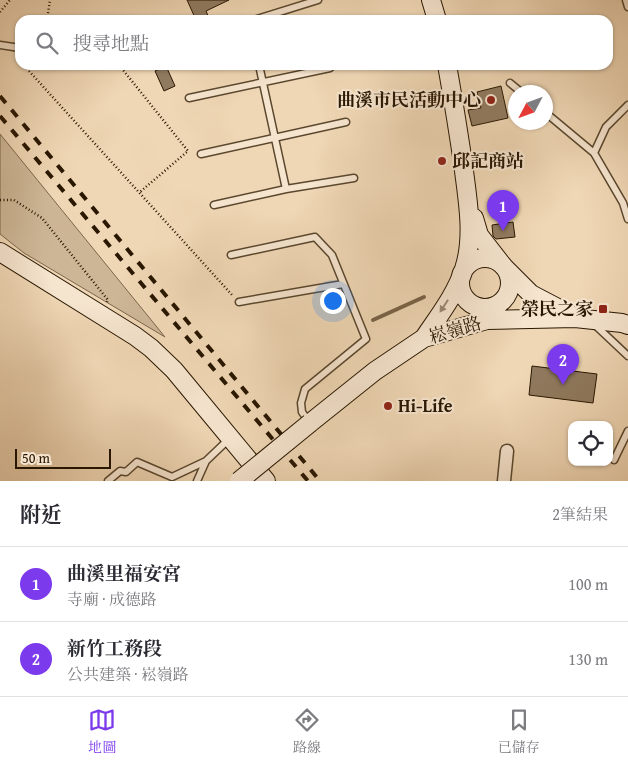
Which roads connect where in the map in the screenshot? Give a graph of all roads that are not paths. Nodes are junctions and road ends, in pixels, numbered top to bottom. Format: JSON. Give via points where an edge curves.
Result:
{"nodes":[{"id":1,"x":318,"y":0,"type":"edge"},
{"id":2,"x":431,"y":0,"type":"edge"},
{"id":3,"x":626,"y":0,"type":"edge"},
{"id":4,"x":628,"y":7,"type":"edge"},
{"id":5,"x":270,"y":15,"type":"edge"},
{"id":6,"x":436,"y":15,"type":"edge"},
{"id":7,"x":0,"y":45,"type":"edge"},
{"id":8,"x":15,"y":47,"type":"edge"},
{"id":9,"x":260,"y":70,"type":"edge"},
{"id":10,"x":320,"y":70,"type":"edge"},
{"id":11,"x":448,"y":70,"type":"edge"},
{"id":12,"x":263,"y":82,"type":"junction"},
{"id":13,"x":510,"y":83,"type":"dead end"},
{"id":14,"x":512,"y":85,"type":"edge"},
{"id":15,"x":190,"y":98,"type":"dead end"},
{"id":16,"x":628,"y":105,"type":"edge"},
{"id":17,"x":553,"y":119,"type":"edge"},
{"id":18,"x":346,"y":122,"type":"dead end"},
{"id":19,"x":275,"y":138,"type":"junction"},
{"id":20,"x":594,"y":153,"type":"junction"},
{"id":21,"x":201,"y":154,"type":"dead end"},
{"id":22,"x":354,"y":178,"type":"dead end"},
{"id":23,"x":286,"y":189,"type":"junction"},
{"id":24,"x":467,"y":193,"type":"junction"},
{"id":25,"x":214,"y":205,"type":"dead end"},
{"id":26,"x":628,"y":219,"type":"edge"},
{"id":27,"x":0,"y":252,"type":"edge"},
{"id":28,"x":231,"y":255,"type":"dead end"},
{"id":29,"x":503,"y":266,"type":"junction"},
{"id":30,"x":464,"y":269,"type":"junction"},
{"id":31,"x":343,"y":284,"type":"junction"},
{"id":32,"x":239,"y":302,"type":"road end"},
{"id":33,"x":502,"y":302,"type":"junction"},
{"id":34,"x":472,"y":304,"type":"junction"},
{"id":35,"x":582,"y":318,"type":"junction"},
{"id":36,"x":487,"y":320,"type":"junction"},
{"id":37,"x":625,"y":322,"type":"edge"},
{"id":38,"x":424,"y":338,"type":"junction"},
{"id":39,"x":628,"y":356,"type":"edge"},
{"id":40,"x":310,"y":423,"type":"junction"},
{"id":41,"x":628,"y":431,"type":"edge"},
{"id":42,"x":230,"y":438,"type":"junction"},
{"id":43,"x":507,"y":450,"type":"dead end"},
{"id":44,"x":614,"y":460,"type":"dead end"},
{"id":45,"x":206,"y":461,"type":"junction"},
{"id":46,"x":108,"y":481,"type":"edge"},
{"id":47,"x":197,"y":481,"type":"edge"},
{"id":48,"x":239,"y":481,"type":"edge"},
{"id":49,"x":266,"y":481,"type":"edge"},
{"id":50,"x":504,"y":481,"type":"edge"}],
"edges":[{"from":1,"to":5,"type":"lane"},
{"from":2,"to":6,"type":"street"},
{"from":3,"to":4,"type":"lane"},
{"from":7,"to":8,"type":"lane"},
{"from":9,"to":12,"type":"lane"},
{"from":10,"to":12,"type":"lane"},
{"from":11,"to":24,"type":"street"},
{"from":12,"to":15,"type":"lane"},
{"from":12,"to":19,"type":"lane"},
{"from":13,"to":14,"type":"lane"},
{"from":16,"to":20,"type":"lane","via":[[606,127]]},
{"from":17,"to":20,"type":"lane"},
{"from":18,"to":19,"type":"lane"},
{"from":19,"to":21,"type":"lane"},
{"from":19,"to":23,"type":"lane"},
{"from":20,"to":26,"type":"lane","via":[[623,203]]},
{"from":22,"to":23,"type":"lane"},
{"from":23,"to":25,"type":"lane"},
{"from":24,"to":29,"type":"street","via":[[479,235]]},
{"from":24,"to":30,"type":"street","via":[[470,241]]},
{"from":27,"to":42,"type":"street","via":[[151,348],[174,370]]},
{"from":28,"to":31,"type":"lane","via":[[315,237],[332,255]]},
{"from":29,"to":30,"type":"street","via":[[483,258]]},
{"from":29,"to":33,"type":"street","via":[[510,280]]},
{"from":29,"to":35,"type":"street","via":[[531,294]]},
{"from":30,"to":34,"type":"street","via":[[462,292]]},
{"from":30,"to":38,"type":"street","one_way":true},
{"from":31,"to":32,"type":"lane"},
{"from":31,"to":40,"type":"lane","via":[[366,339],[305,389],[302,412]]},
{"from":33,"to":34,"type":"street","via":[[487,308]]},
{"from":33,"to":36,"type":"street"},
{"from":34,"to":36,"type":"street"},
{"from":35,"to":36,"type":"street","name":"崧嶺路"},
{"from":35,"to":37,"type":"street","name":"崧嶺路"},
{"from":35,"to":39,"type":"lane"},
{"from":36,"to":38,"type":"street","name":"崧嶺路"},
{"from":38,"to":40,"type":"street","name":"崧嶺路","via":[[375,371]]},
{"from":40,"to":48,"type":"street","name":"崧嶺路","bridge":true},
{"from":41,"to":44,"type":"lane"},
{"from":42,"to":45,"type":"lane"},
{"from":42,"to":49,"type":"street"},
{"from":43,"to":50,"type":"street"},
{"from":45,"to":46,"type":"lane","via":[[172,477],[137,462]]},
{"from":45,"to":47,"type":"lane"}]}
